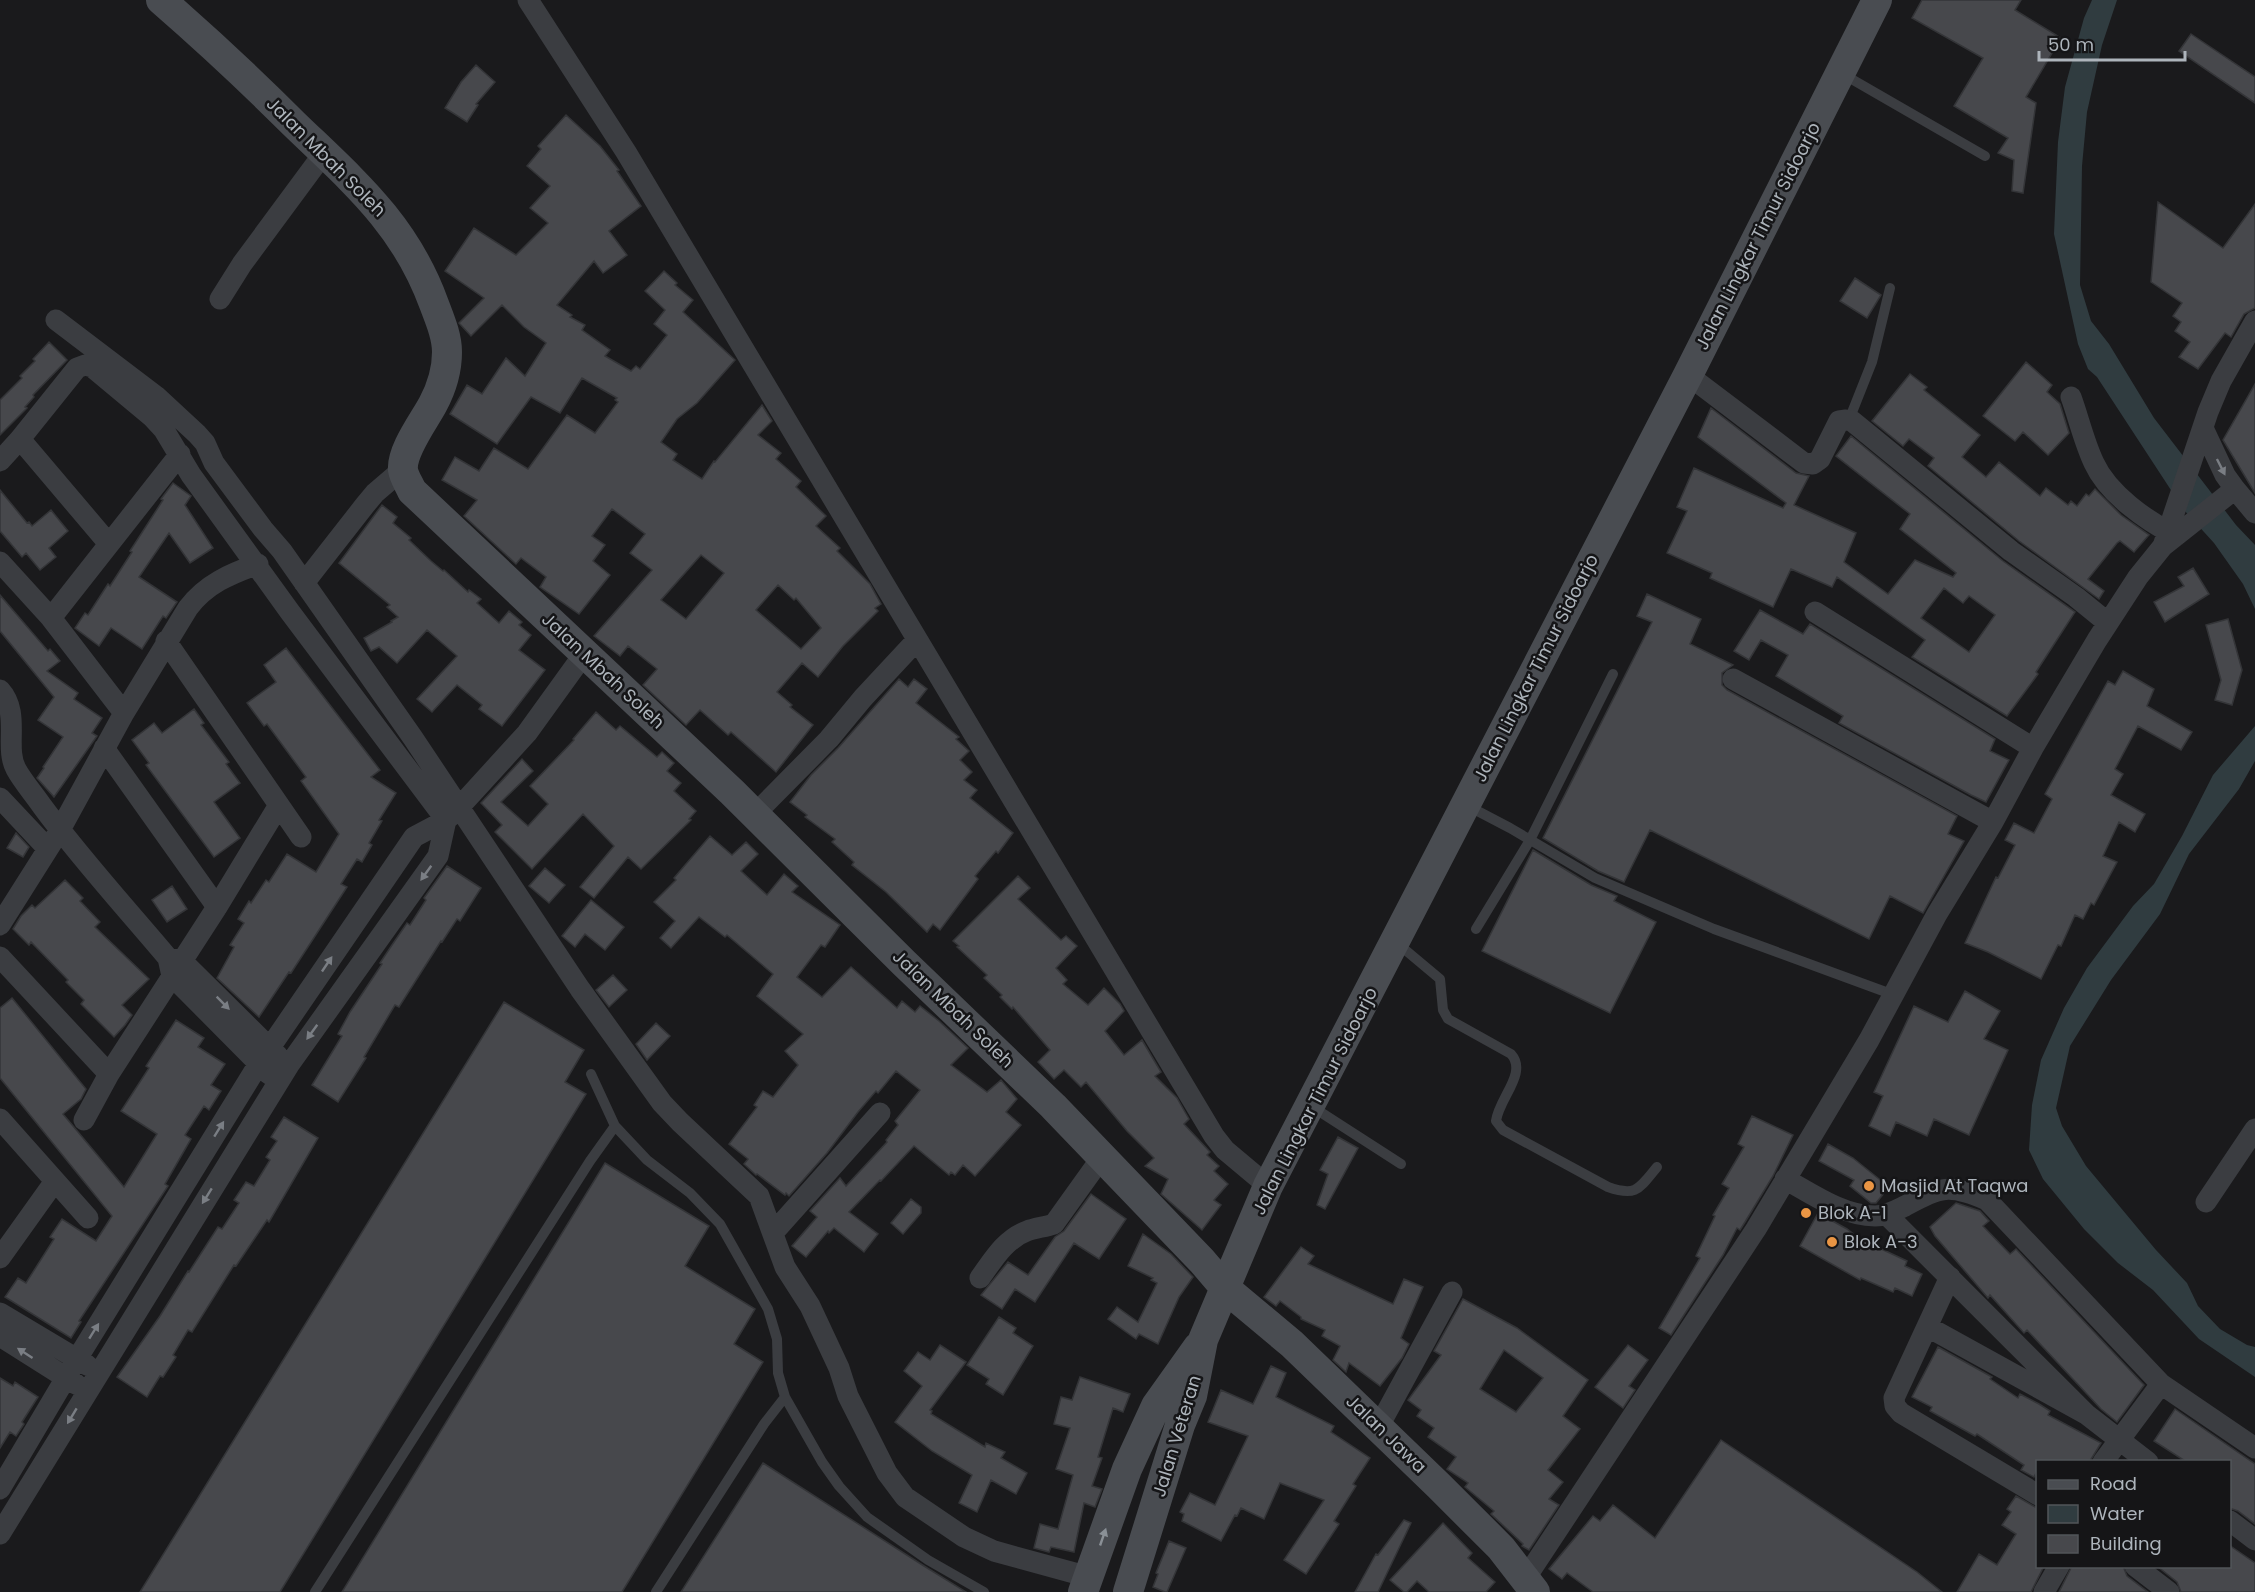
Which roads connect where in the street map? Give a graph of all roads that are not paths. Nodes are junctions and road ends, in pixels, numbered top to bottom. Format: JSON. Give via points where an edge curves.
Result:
{"nodes":[{"id":1,"x":161,"y":0,"type":"edge"},
{"id":2,"x":528,"y":0,"type":"edge"},
{"id":3,"x":1877,"y":0,"type":"edge"},
{"id":4,"x":1841,"y":73,"type":"junction"},
{"id":5,"x":324,"y":153,"type":"junction"},
{"id":6,"x":1985,"y":156,"type":"dead end"},
{"id":7,"x":1890,"y":288,"type":"dead end"},
{"id":8,"x":220,"y":299,"type":"dead end"},
{"id":9,"x":56,"y":320,"type":"dead end"},
{"id":10,"x":2252,"y":333,"type":"edge"},
{"id":11,"x":1688,"y":375,"type":"junction"},
{"id":12,"x":2071,"y":397,"type":"dead end"},
{"id":13,"x":1849,"y":420,"type":"junction"},
{"id":14,"x":2203,"y":428,"type":"junction"},
{"id":15,"x":20,"y":439,"type":"junction"},
{"id":16,"x":180,"y":454,"type":"junction"},
{"id":17,"x":0,"y":461,"type":"edge"},
{"id":18,"x":403,"y":469,"type":"junction"},
{"id":19,"x":2228,"y":494,"type":"junction"},
{"id":20,"x":2255,"y":513,"type":"edge"},
{"id":21,"x":2172,"y":533,"type":"junction"},
{"id":22,"x":109,"y":544,"type":"junction"},
{"id":23,"x":0,"y":562,"type":"edge"},
{"id":24,"x":258,"y":564,"type":"junction"},
{"id":25,"x":304,"y":584,"type":"junction"},
{"id":26,"x":1815,"y":612,"type":"dead end"},
{"id":27,"x":51,"y":618,"type":"junction"},
{"id":28,"x":2108,"y":623,"type":"junction"},
{"id":29,"x":917,"y":640,"type":"junction"},
{"id":30,"x":166,"y":641,"type":"junction"},
{"id":31,"x":584,"y":654,"type":"junction"},
{"id":32,"x":1613,"y":674,"type":"dead end"},
{"id":33,"x":1733,"y":680,"type":"dead end"},
{"id":34,"x":0,"y":690,"type":"edge"},
{"id":35,"x":124,"y":713,"type":"junction"},
{"id":36,"x":104,"y":748,"type":"junction"},
{"id":37,"x":2033,"y":748,"type":"junction"},
{"id":38,"x":0,"y":798,"type":"edge"},
{"id":39,"x":279,"y":805,"type":"junction"},
{"id":40,"x":1466,"y":806,"type":"junction"},
{"id":41,"x":453,"y":814,"type":"junction"},
{"id":42,"x":755,"y":814,"type":"junction"},
{"id":43,"x":1993,"y":822,"type":"junction"},
{"id":44,"x":60,"y":830,"type":"junction"},
{"id":45,"x":301,"y":837,"type":"dead end"},
{"id":46,"x":1530,"y":840,"type":"junction"},
{"id":47,"x":48,"y":849,"type":"junction"},
{"id":48,"x":217,"y":907,"type":"junction"},
{"id":49,"x":0,"y":925,"type":"edge"},
{"id":50,"x":1476,"y":928,"type":"dead end"},
{"id":51,"x":1395,"y":941,"type":"junction"},
{"id":52,"x":0,"y":957,"type":"edge"},
{"id":53,"x":174,"y":965,"type":"junction"},
{"id":54,"x":1894,"y":995,"type":"junction"},
{"id":55,"x":264,"y":1057,"type":"junction"},
{"id":56,"x":284,"y":1073,"type":"junction"},
{"id":57,"x":109,"y":1074,"type":"junction"},
{"id":58,"x":591,"y":1074,"type":"dead end"},
{"id":59,"x":1311,"y":1106,"type":"junction"},
{"id":60,"x":880,"y":1113,"type":"dead end"},
{"id":61,"x":84,"y":1120,"type":"dead end"},
{"id":62,"x":1,"y":1121,"type":"edge"},
{"id":63,"x":615,"y":1126,"type":"junction"},
{"id":64,"x":2255,"y":1129,"type":"edge"},
{"id":65,"x":1102,"y":1157,"type":"junction"},
{"id":66,"x":1401,"y":1164,"type":"dead end"},
{"id":67,"x":1657,"y":1167,"type":"dead end"},
{"id":68,"x":1785,"y":1179,"type":"junction"},
{"id":69,"x":55,"y":1181,"type":"junction"},
{"id":70,"x":1268,"y":1186,"type":"junction"},
{"id":71,"x":2206,"y":1202,"type":"dead end"},
{"id":72,"x":1887,"y":1215,"type":"junction"},
{"id":73,"x":88,"y":1218,"type":"dead end"},
{"id":74,"x":773,"y":1233,"type":"junction"},
{"id":75,"x":0,"y":1258,"type":"edge"},
{"id":76,"x":1950,"y":1277,"type":"junction"},
{"id":77,"x":980,"y":1278,"type":"dead end"},
{"id":78,"x":1224,"y":1288,"type":"junction"},
{"id":79,"x":1452,"y":1292,"type":"dead end"},
{"id":80,"x":0,"y":1313,"type":"edge"},
{"id":81,"x":1928,"y":1327,"type":"junction"},
{"id":82,"x":0,"y":1336,"type":"edge"},
{"id":83,"x":1203,"y":1340,"type":"junction"},
{"id":84,"x":77,"y":1359,"type":"junction"},
{"id":85,"x":99,"y":1371,"type":"junction"},
{"id":86,"x":66,"y":1378,"type":"junction"},
{"id":87,"x":2161,"y":1384,"type":"junction"},
{"id":88,"x":87,"y":1390,"type":"junction"},
{"id":89,"x":785,"y":1397,"type":"junction"},
{"id":90,"x":2086,"y":1414,"type":"junction"},
{"id":91,"x":1379,"y":1426,"type":"junction"},
{"id":92,"x":2118,"y":1439,"type":"junction"},
{"id":93,"x":2255,"y":1448,"type":"edge"},
{"id":94,"x":2104,"y":1460,"type":"edge"},
{"id":95,"x":2147,"y":1460,"type":"edge"},
{"id":96,"x":0,"y":1489,"type":"edge"},
{"id":97,"x":2036,"y":1494,"type":"edge"},
{"id":98,"x":2231,"y":1522,"type":"edge"},
{"id":99,"x":0,"y":1534,"type":"edge"},
{"id":100,"x":2255,"y":1540,"type":"edge"},
{"id":101,"x":2058,"y":1568,"type":"edge"},
{"id":102,"x":2138,"y":1568,"type":"edge"},
{"id":103,"x":1518,"y":1570,"type":"edge"},
{"id":104,"x":1086,"y":1584,"type":"edge"},
{"id":105,"x":981,"y":1591,"type":"edge"},
{"id":106,"x":315,"y":1592,"type":"edge"},
{"id":107,"x":656,"y":1592,"type":"edge"},
{"id":108,"x":1128,"y":1592,"type":"edge"},
{"id":109,"x":2044,"y":1592,"type":"edge"},
{"id":110,"x":2169,"y":1592,"type":"edge"}],
"edges":[{"from":1,"to":5,"type":"street","name":"Jalan Mbah Soleh","via":[[224,55]]},
{"from":2,"to":29,"type":"street","via":[[626,152]]},
{"from":3,"to":4,"type":"street","name":"Jalan Lingkar Timur Sidoarjo"},
{"from":4,"to":6,"type":"lane"},
{"from":4,"to":11,"type":"street","name":"Jalan Lingkar Timur Sidoarjo"},
{"from":5,"to":8,"type":"street"},
{"from":5,"to":18,"type":"street","name":"Jalan Mbah Soleh","via":[[387,217],[426,282],[445,335],[444,375],[435,402],[410,445]]},
{"from":7,"to":13,"type":"lane","via":[[1872,362]]},
{"from":9,"to":25,"type":"street","via":[[156,396],[205,443],[214,463]]},
{"from":10,"to":14,"type":"street","via":[[2222,381]]},
{"from":11,"to":13,"type":"street","via":[[1804,463],[1817,462],[1839,421]]},
{"from":11,"to":40,"type":"street","name":"Jalan Lingkar Timur Sidoarjo"},
{"from":12,"to":21,"type":"street","via":[[2095,466],[2137,513]]},
{"from":13,"to":28,"type":"street"},
{"from":14,"to":19,"type":"street","one_way":true,"via":[[2225,475]]},
{"from":14,"to":21,"type":"street","via":[[2193,451]]},
{"from":15,"to":16,"type":"street","via":[[77,368],[85,365],[152,417]]},
{"from":15,"to":17,"type":"street"},
{"from":15,"to":22,"type":"street"},
{"from":16,"to":22,"type":"street"},
{"from":16,"to":24,"type":"street","via":[[191,475]]},
{"from":18,"to":25,"type":"street","via":[[365,505]]},
{"from":18,"to":31,"type":"street","name":"Jalan Mbah Soleh","via":[[412,491]]},
{"from":19,"to":20,"type":"street"},
{"from":19,"to":21,"type":"street"},
{"from":21,"to":28,"type":"street"},
{"from":22,"to":27,"type":"street"},
{"from":23,"to":27,"type":"street"},
{"from":24,"to":30,"type":"street","via":[[226,576],[198,595]]},
{"from":24,"to":41,"type":"street","via":[[290,612]]},
{"from":25,"to":41,"type":"street","via":[[413,738]]},
{"from":26,"to":37,"type":"street"},
{"from":27,"to":35,"type":"street"},
{"from":28,"to":37,"type":"street"},
{"from":29,"to":42,"type":"street","via":[[829,739]]},
{"from":29,"to":70,"type":"street","via":[[1214,1137]]},
{"from":30,"to":35,"type":"street"},
{"from":30,"to":39,"type":"street"},
{"from":31,"to":41,"type":"street","via":[[527,732]]},
{"from":31,"to":42,"type":"street","name":"Jalan Mbah Soleh"},
{"from":32,"to":46,"type":"lane"},
{"from":33,"to":43,"type":"street"},
{"from":34,"to":44,"type":"street","via":[[11,715],[11,756],[15,768]]},
{"from":35,"to":36,"type":"street"},
{"from":36,"to":44,"type":"street"},
{"from":36,"to":48,"type":"street"},
{"from":37,"to":43,"type":"street"},
{"from":38,"to":47,"type":"street"},
{"from":39,"to":45,"type":"street"},
{"from":39,"to":48,"type":"street"},
{"from":40,"to":46,"type":"lane"},
{"from":40,"to":51,"type":"street","name":"Jalan Lingkar Timur Sidoarjo"},
{"from":55,"to":41,"type":"street","one_way":true,"via":[[414,837]]},
{"from":41,"to":56,"type":"street","one_way":true,"via":[[438,856]]},
{"from":41,"to":74,"type":"street","via":[[662,1103],[759,1196]]},
{"from":42,"to":65,"type":"street","name":"Jalan Mbah Soleh"},
{"from":43,"to":54,"type":"street"},
{"from":44,"to":47,"type":"street"},
{"from":44,"to":53,"type":"street"},
{"from":46,"to":50,"type":"lane"},
{"from":46,"to":54,"type":"lane","via":[[1595,878],[1714,929]]},
{"from":47,"to":49,"type":"street"},
{"from":48,"to":53,"type":"street"},
{"from":51,"to":59,"type":"street","name":"Jalan Lingkar Timur Sidoarjo"},
{"from":51,"to":67,"type":"lane","via":[[1440,979],[1443,1010],[1448,1019],[1511,1054],[1516,1061],[1518,1071],[1498,1111],[1496,1122],[1503,1130],[1624,1192],[1639,1190]]},
{"from":52,"to":57,"type":"street"},
{"from":53,"to":55,"type":"street"},
{"from":53,"to":57,"type":"street"},
{"from":54,"to":68,"type":"street"},
{"from":55,"to":56,"type":"street"},
{"from":84,"to":55,"type":"street","one_way":true},
{"from":56,"to":85,"type":"street","one_way":true},
{"from":57,"to":61,"type":"street"},
{"from":58,"to":63,"type":"lane"},
{"from":59,"to":66,"type":"lane"},
{"from":59,"to":70,"type":"street","name":"Jalan Lingkar Timur Sidoarjo"},
{"from":60,"to":74,"type":"street"},
{"from":62,"to":69,"type":"street"},
{"from":63,"to":89,"type":"lane","via":[[647,1160],[690,1192],[720,1224],[768,1309],[777,1339],[778,1373]]},
{"from":63,"to":106,"type":"lane"},
{"from":64,"to":71,"type":"street"},
{"from":65,"to":77,"type":"street","via":[[1054,1224],[1016,1236]]},
{"from":65,"to":78,"type":"street","name":"Jalan Mbah Soleh"},
{"from":68,"to":72,"type":"street","via":[[1837,1207],[1873,1216]]},
{"from":68,"to":103,"type":"street","via":[[1756,1229]]},
{"from":69,"to":73,"type":"street"},
{"from":69,"to":75,"type":"street"},
{"from":70,"to":78,"type":"street","name":"Jalan Lingkar Timur Sidoarjo"},
{"from":72,"to":76,"type":"street"},
{"from":72,"to":87,"type":"street","via":[[1934,1191],[1951,1188],[1987,1200]]},
{"from":74,"to":104,"type":"street","via":[[785,1267],[810,1306],[853,1406],[887,1473],[905,1497],[964,1538]]},
{"from":76,"to":81,"type":"street"},
{"from":76,"to":90,"type":"street"},
{"from":78,"to":83,"type":"street","name":"Jalan Lingkar Timur Sidoarjo"},
{"from":78,"to":91,"type":"street","name":"Jalan Jawa","via":[[1292,1344]]},
{"from":79,"to":91,"type":"street"},
{"from":80,"to":84,"type":"street"},
{"from":81,"to":90,"type":"street"},
{"from":81,"to":97,"type":"street","via":[[1894,1398],[1895,1406]]},
{"from":86,"to":82,"type":"street","one_way":true},
{"from":104,"to":83,"type":"street","name":"Jalan Veteran","one_way":true,"via":[[1127,1468],[1156,1406]]},
{"from":83,"to":108,"type":"street","name":"Jalan Veteran","via":[[1192,1396]]},
{"from":84,"to":85,"type":"street"},
{"from":84,"to":86,"type":"street"},
{"from":85,"to":88,"type":"street"},
{"from":86,"to":88,"type":"street"},
{"from":86,"to":96,"type":"street"},
{"from":87,"to":92,"type":"street"},
{"from":87,"to":93,"type":"street"},
{"from":88,"to":99,"type":"street","one_way":true},
{"from":89,"to":105,"type":"lane","via":[[822,1462],[867,1517]]},
{"from":89,"to":107,"type":"lane"},
{"from":90,"to":92,"type":"street"},
{"from":91,"to":103,"type":"street","name":"Jalan Jawa"},
{"from":92,"to":94,"type":"street"},
{"from":92,"to":95,"type":"street"},
{"from":98,"to":100,"type":"street"},
{"from":101,"to":109,"type":"street"},
{"from":102,"to":110,"type":"street"}]}
